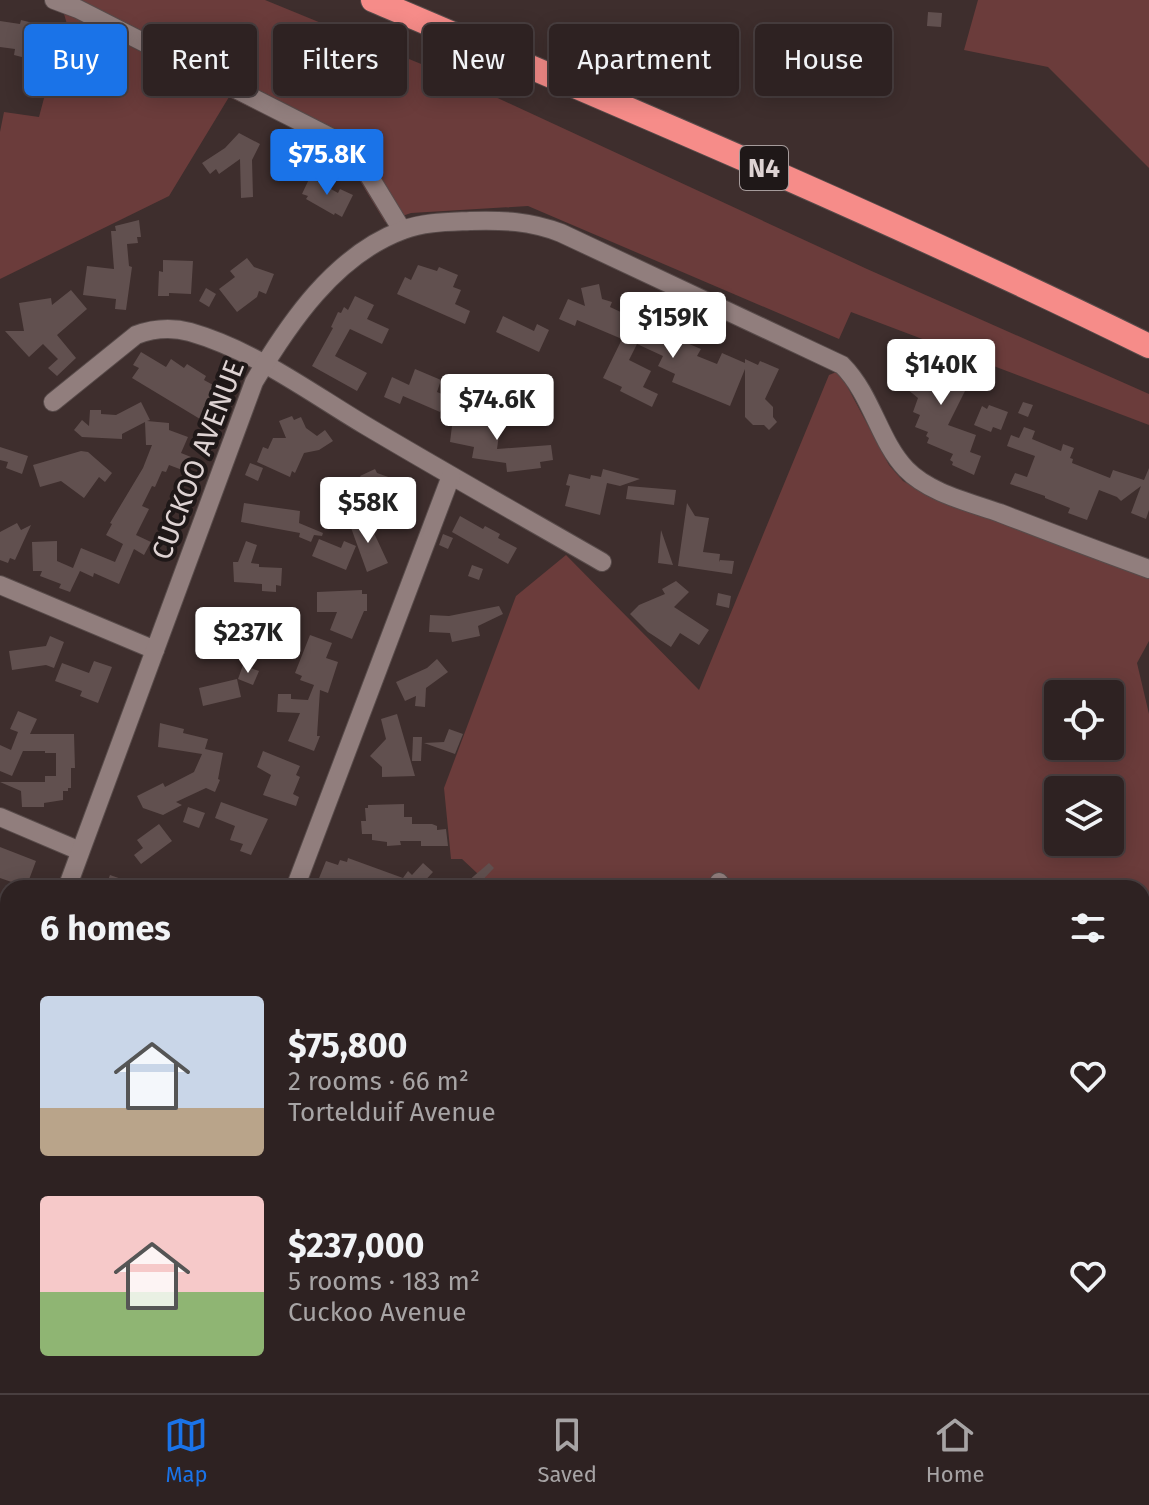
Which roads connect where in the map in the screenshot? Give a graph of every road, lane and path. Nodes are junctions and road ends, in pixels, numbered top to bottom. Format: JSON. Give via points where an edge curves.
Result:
{"nodes":[{"id":1,"x":54,"y":0,"type":"edge"},
{"id":2,"x":373,"y":0,"type":"edge"},
{"id":3,"x":402,"y":230,"type":"junction"},
{"id":4,"x":1149,"y":346,"type":"edge"},
{"id":5,"x":264,"y":365,"type":"junction"},
{"id":6,"x":53,"y":402,"type":"dead end"},
{"id":7,"x":451,"y":476,"type":"junction"},
{"id":8,"x":602,"y":562,"type":"dead end"},
{"id":9,"x":1149,"y":569,"type":"edge"},
{"id":10,"x":0,"y":585,"type":"edge"},
{"id":11,"x":155,"y":650,"type":"junction"},
{"id":12,"x":0,"y":817,"type":"edge"},
{"id":13,"x":80,"y":851,"type":"junction"},
{"id":14,"x":70,"y":880,"type":"edge"},
{"id":15,"x":298,"y":880,"type":"edge"}],
"edges":[{"from":1,"to":3,"type":"street","via":[[342,143],[357,156]]},
{"from":2,"to":4,"type":"highway","number":"N4","via":[[988,267]]},
{"from":3,"to":5,"type":"street","name":"CUCKOO AVENUE","via":[[320,288]]},
{"from":3,"to":9,"type":"street","name":"CUCKOO AVENUE","via":[[506,220],[561,233],[842,365],[864,393],[900,461],[917,478]]},
{"from":5,"to":6,"type":"street","via":[[190,332],[152,329],[136,335]]},
{"from":5,"to":7,"type":"street"},
{"from":5,"to":11,"type":"street","name":"CUCKOO AVENUE"},
{"from":7,"to":8,"type":"street"},
{"from":7,"to":15,"type":"street"},
{"from":10,"to":11,"type":"street"},
{"from":11,"to":13,"type":"street","name":"CUCKOO AVENUE"},
{"from":12,"to":13,"type":"street"},
{"from":13,"to":14,"type":"street","name":"CUCKOO AVENUE"}]}
